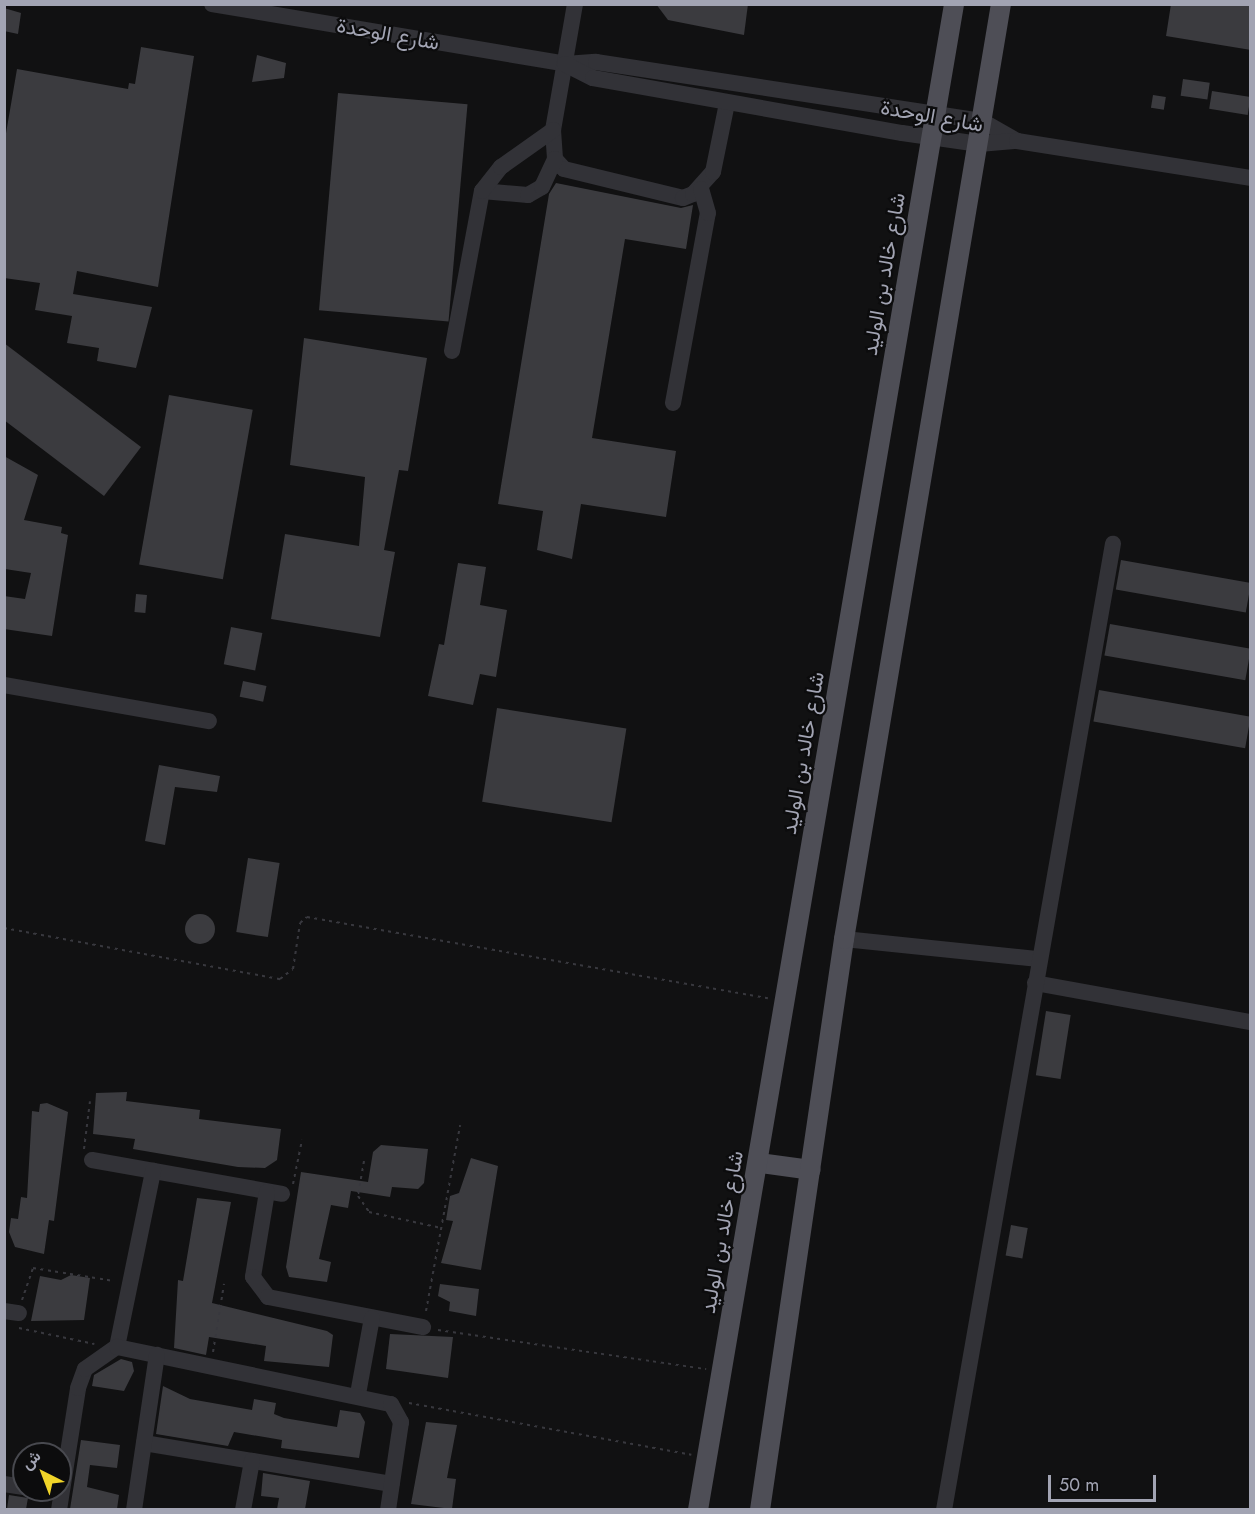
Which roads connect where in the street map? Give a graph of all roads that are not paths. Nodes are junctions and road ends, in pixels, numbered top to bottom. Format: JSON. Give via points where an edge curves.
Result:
{"nodes":[{"id":1,"x":212,"y":4,"type":"edge"},
{"id":2,"x":575,"y":4,"type":"edge"},
{"id":3,"x":954,"y":4,"type":"edge"},
{"id":4,"x":1002,"y":4,"type":"edge"},
{"id":5,"x":565,"y":64,"type":"junction"},
{"id":6,"x":727,"y":104,"type":"junction"},
{"id":7,"x":936,"y":115,"type":"junction"},
{"id":8,"x":982,"y":121,"type":"junction"},
{"id":9,"x":553,"y":130,"type":"junction"},
{"id":10,"x":932,"y":137,"type":"junction"},
{"id":11,"x":1017,"y":141,"type":"junction"},
{"id":12,"x":979,"y":144,"type":"junction"},
{"id":13,"x":555,"y":159,"type":"junction"},
{"id":14,"x":1251,"y":178,"type":"edge"},
{"id":15,"x":701,"y":189,"type":"junction"},
{"id":16,"x":482,"y":190,"type":"junction"},
{"id":17,"x":452,"y":351,"type":"dead end"},
{"id":18,"x":673,"y":403,"type":"dead end"},
{"id":19,"x":1113,"y":544,"type":"dead end"},
{"id":20,"x":4,"y":685,"type":"edge"},
{"id":21,"x":209,"y":720,"type":"dead end"},
{"id":22,"x":844,"y":939,"type":"junction"},
{"id":23,"x":1039,"y":959,"type":"junction"},
{"id":24,"x":1035,"y":983,"type":"junction"},
{"id":25,"x":1251,"y":1022,"type":"edge"},
{"id":26,"x":92,"y":1160,"type":"road end"},
{"id":27,"x":760,"y":1163,"type":"junction"},
{"id":28,"x":811,"y":1170,"type":"junction"},
{"id":29,"x":153,"y":1171,"type":"junction"},
{"id":30,"x":372,"y":1318,"type":"junction"},
{"id":31,"x":423,"y":1328,"type":"road end"},
{"id":32,"x":117,"y":1347,"type":"junction"},
{"id":33,"x":157,"y":1355,"type":"junction"},
{"id":34,"x":358,"y":1394,"type":"junction"},
{"id":35,"x":69,"y":1442,"type":"edge"},
{"id":36,"x":144,"y":1443,"type":"junction"},
{"id":37,"x":252,"y":1461,"type":"junction"},
{"id":38,"x":392,"y":1484,"type":"junction"},
{"id":39,"x":134,"y":1509,"type":"edge"},
{"id":40,"x":243,"y":1509,"type":"edge"},
{"id":41,"x":388,"y":1509,"type":"edge"},
{"id":42,"x":698,"y":1509,"type":"edge"},
{"id":43,"x":760,"y":1509,"type":"edge"},
{"id":44,"x":944,"y":1509,"type":"edge"}],
"edges":[{"from":1,"to":5,"type":"street","name":"شارع الوحدة"},
{"from":2,"to":5,"type":"street"},
{"from":3,"to":7,"type":"main road","name":"شارع خالد بن الوليد"},
{"from":4,"to":8,"type":"main road"},
{"from":5,"to":6,"type":"street","name":"شارع الوحدة","via":[[593,78]]},
{"from":5,"to":7,"type":"street","name":"شارع الوحدة","via":[[596,62]]},
{"from":5,"to":9,"type":"street"},
{"from":6,"to":10,"type":"street","name":"شارع الوحدة"},
{"from":6,"to":15,"type":"street","via":[[713,172]]},
{"from":7,"to":8,"type":"street","name":"شارع الوحدة"},
{"from":7,"to":10,"type":"main road","name":"شارع خالد بن الوليد"},
{"from":8,"to":11,"type":"street","name":"شارع الوحدة"},
{"from":8,"to":12,"type":"main road"},
{"from":9,"to":13,"type":"street"},
{"from":9,"to":16,"type":"street","via":[[501,167]]},
{"from":10,"to":12,"type":"street","name":"شارع الوحدة"},
{"from":10,"to":27,"type":"main road","name":"شارع خالد بن الوليد"},
{"from":11,"to":12,"type":"street","name":"شارع الوحدة"},
{"from":11,"to":14,"type":"street"},
{"from":12,"to":22,"type":"main road"},
{"from":13,"to":15,"type":"street","via":[[576,176],[683,198]]},
{"from":13,"to":16,"type":"street","via":[[542,187],[528,195]]},
{"from":15,"to":18,"type":"street","via":[[708,213]]},
{"from":16,"to":17,"type":"street"},
{"from":19,"to":23,"type":"street"},
{"from":20,"to":21,"type":"street"},
{"from":22,"to":23,"type":"street"},
{"from":22,"to":28,"type":"main road"},
{"from":23,"to":24,"type":"street"},
{"from":24,"to":25,"type":"street"},
{"from":24,"to":44,"type":"street"},
{"from":26,"to":29,"type":"street"},
{"from":27,"to":28,"type":"main road"},
{"from":27,"to":42,"type":"main road","name":"شارع خالد بن الوليد"},
{"from":28,"to":43,"type":"main road"},
{"from":29,"to":30,"type":"street","via":[[275,1193],[254,1277],[259,1288],[280,1301]]},
{"from":29,"to":32,"type":"street"},
{"from":30,"to":31,"type":"street"},
{"from":30,"to":34,"type":"street"},
{"from":32,"to":33,"type":"street"},
{"from":32,"to":35,"type":"street","via":[[85,1369]]},
{"from":33,"to":34,"type":"street"},
{"from":33,"to":36,"type":"street"},
{"from":34,"to":38,"type":"street","via":[[382,1399],[398,1412],[402,1422]]},
{"from":36,"to":37,"type":"street"},
{"from":36,"to":39,"type":"street"},
{"from":37,"to":38,"type":"street"},
{"from":37,"to":40,"type":"street"},
{"from":38,"to":41,"type":"street"}]}
